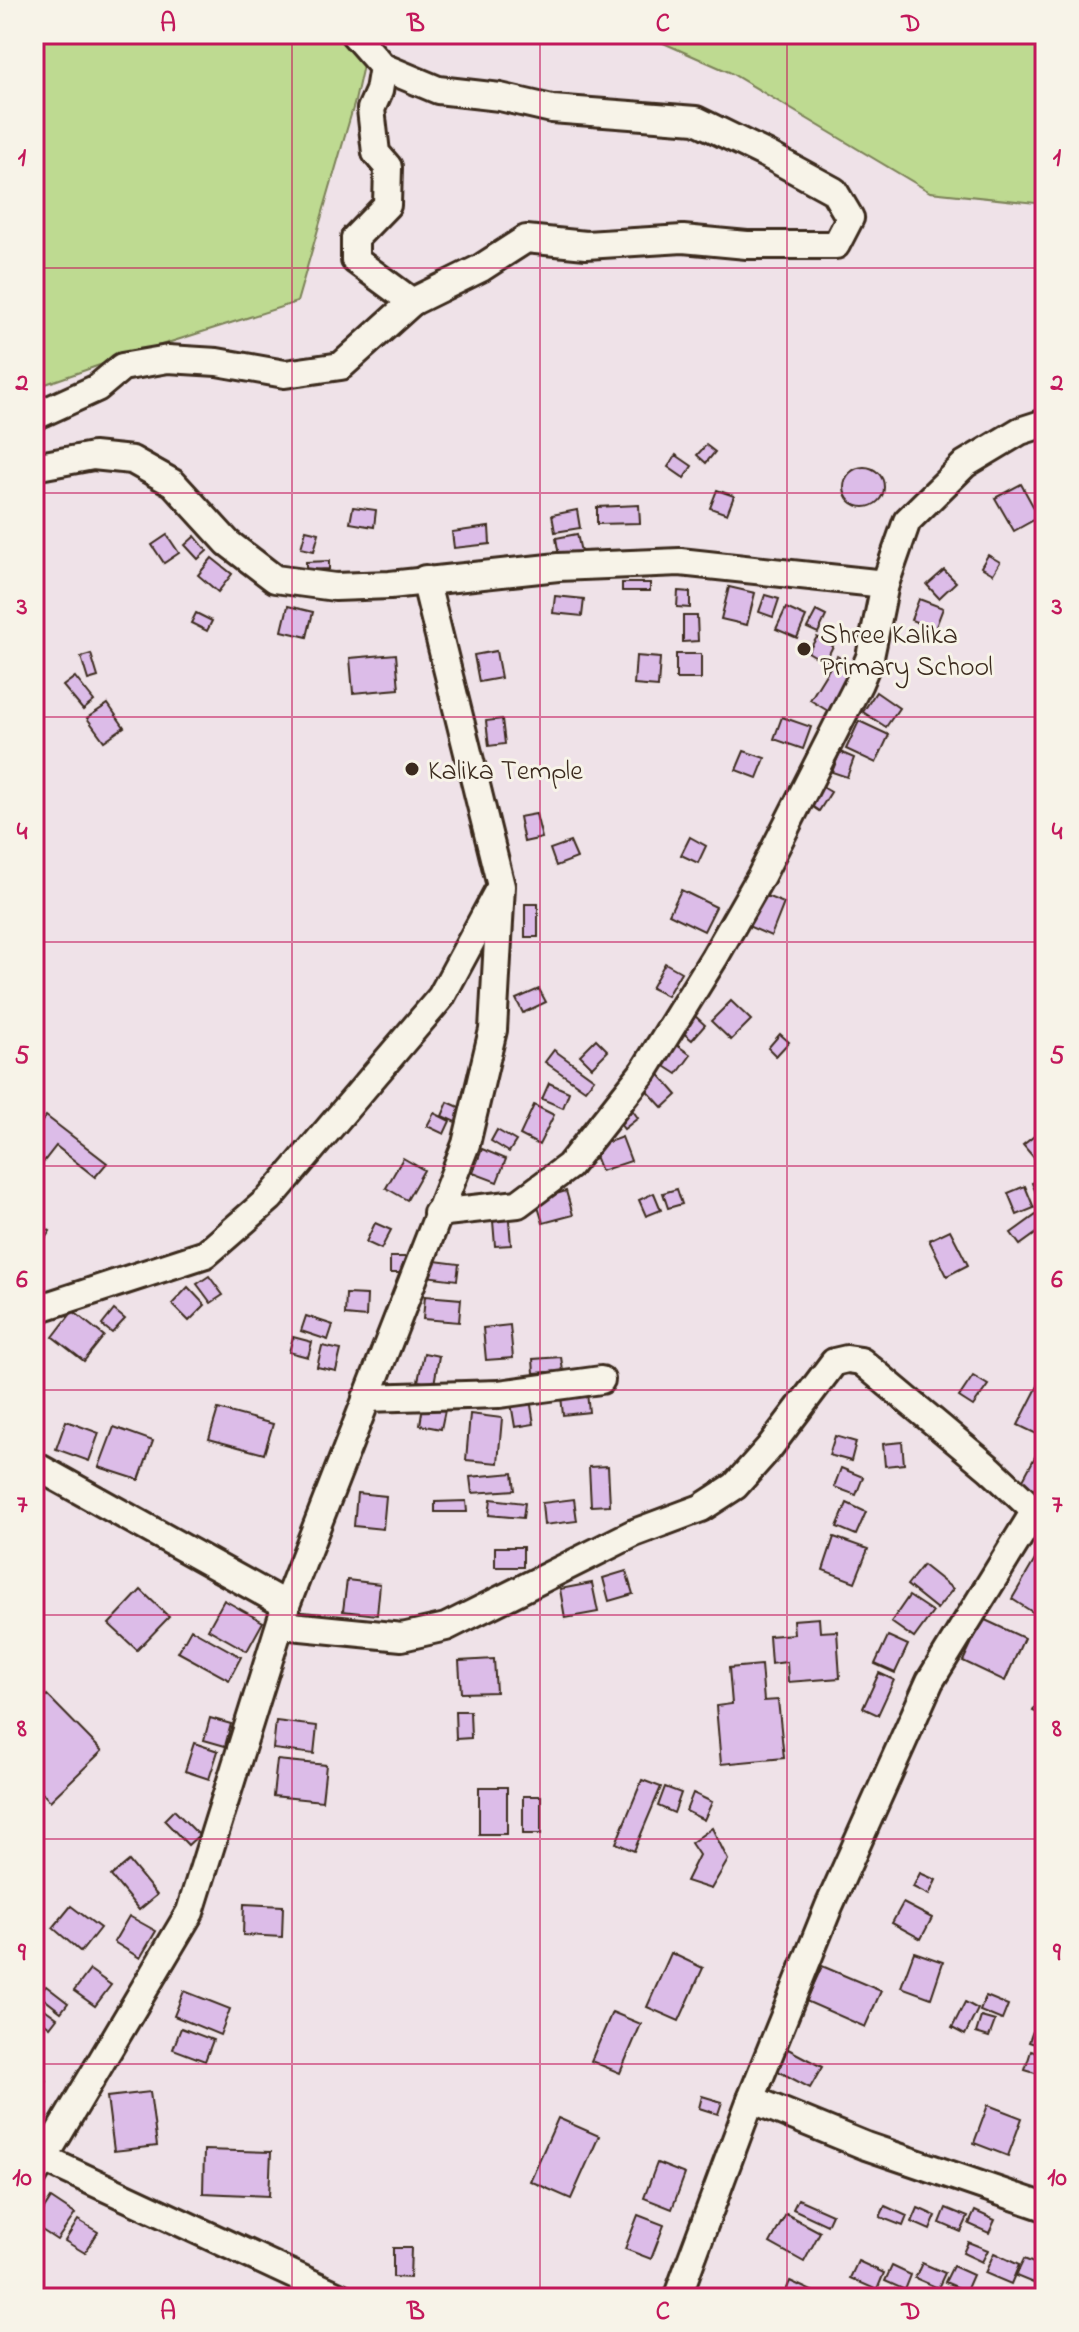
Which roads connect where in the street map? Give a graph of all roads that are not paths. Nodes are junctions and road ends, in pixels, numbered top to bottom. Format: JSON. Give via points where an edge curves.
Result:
{"nodes":[{"id":1,"x":354,"y":34,"type":"edge"},
{"id":2,"x":383,"y":67,"type":"junction"},
{"id":3,"x":412,"y":302,"type":"junction"},
{"id":4,"x":34,"y":414,"type":"edge"},
{"id":5,"x":1045,"y":423,"type":"edge"},
{"id":6,"x":34,"y":467,"type":"edge"},
{"id":7,"x":425,"y":579,"type":"junction"},
{"id":8,"x":885,"y":584,"type":"junction"},
{"id":9,"x":501,"y":886,"type":"junction"},
{"id":10,"x":437,"y":1213,"type":"junction"},
{"id":11,"x":34,"y":1310,"type":"edge"},
{"id":12,"x":601,"y":1380,"type":"dead end"},
{"id":13,"x":366,"y":1398,"type":"junction"},
{"id":14,"x":34,"y":1465,"type":"edge"},
{"id":15,"x":1040,"y":1514,"type":"edge"},
{"id":16,"x":284,"y":1615,"type":"junction"},
{"id":17,"x":751,"y":2099,"type":"junction"},
{"id":18,"x":37,"y":2162,"type":"edge"},
{"id":19,"x":1045,"y":2207,"type":"edge"},
{"id":20,"x":343,"y":2298,"type":"edge"},
{"id":21,"x":677,"y":2298,"type":"edge"}],
"edges":[{"from":1,"to":2,"type":"street"},
{"from":2,"to":3,"type":"street","via":[[371,109],[376,153],[388,167],[387,205],[355,238],[355,260]]},
{"from":2,"to":3,"type":"street","via":[[438,90],[552,109],[696,120],[834,191],[850,218],[836,245],[683,239],[586,245],[526,239]]},
{"from":3,"to":4,"type":"street","via":[[341,366],[285,374],[168,359],[122,367],[97,388]]},
{"from":5,"to":8,"type":"street","via":[[1020,431],[965,464],[907,521]]},
{"from":6,"to":7,"type":"street","via":[[93,456],[132,460],[173,483],[228,543],[275,579],[335,587]]},
{"from":7,"to":8,"type":"street","via":[[680,562]]},
{"from":7,"to":9,"type":"street"},
{"from":8,"to":10,"type":"street","via":[[870,657],[859,683],[761,876],[644,1071],[569,1166],[518,1204]]},
{"from":9,"to":10,"type":"street","via":[[493,1030],[466,1144]]},
{"from":9,"to":11,"type":"street","via":[[441,997],[270,1198],[206,1254]]},
{"from":10,"to":13,"type":"street"},
{"from":12,"to":13,"type":"street","via":[[499,1394]]},
{"from":13,"to":16,"type":"street"},
{"from":14,"to":16,"type":"street"},
{"from":15,"to":16,"type":"street","via":[[861,1361],[847,1359],[834,1362],[735,1486],[701,1508],[634,1533],[446,1627],[402,1637]]},
{"from":15,"to":17,"type":"street","via":[[930,1681],[829,1906]]},
{"from":16,"to":18,"type":"street","via":[[190,1912]]},
{"from":17,"to":19,"type":"street","via":[[866,2146]]},
{"from":17,"to":21,"type":"street"},
{"from":18,"to":20,"type":"street"}]}
